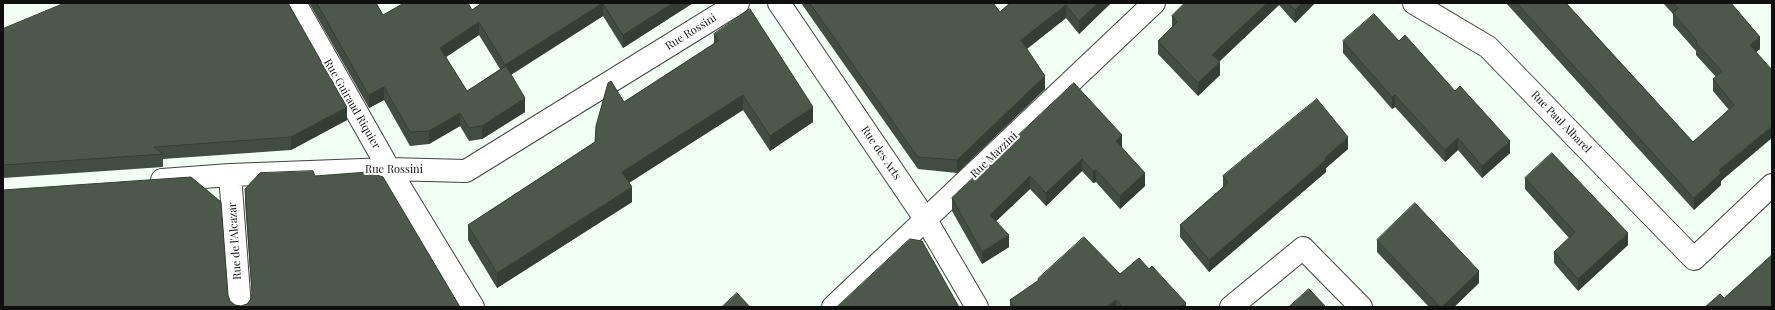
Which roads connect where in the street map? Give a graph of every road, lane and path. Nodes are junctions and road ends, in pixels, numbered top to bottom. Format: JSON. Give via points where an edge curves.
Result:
{"nodes":[{"id":1,"x":295,"y":3,"type":"edge"},
{"id":2,"x":738,"y":3,"type":"edge"},
{"id":3,"x":779,"y":3,"type":"edge"},
{"id":4,"x":1154,"y":3,"type":"edge"},
{"id":5,"x":1414,"y":3,"type":"edge"},
{"id":6,"x":389,"y":169,"type":"junction"},
{"id":7,"x":230,"y":175,"type":"junction"},
{"id":8,"x":144,"y":181,"type":"edge"},
{"id":9,"x":1772,"y":185,"type":"edge"},
{"id":10,"x":926,"y":220,"type":"junction"},
{"id":11,"x":240,"y":307,"type":"edge"},
{"id":12,"x":472,"y":307,"type":"edge"},
{"id":13,"x":833,"y":307,"type":"edge"},
{"id":14,"x":977,"y":307,"type":"edge"},
{"id":15,"x":1231,"y":307,"type":"edge"},
{"id":16,"x":1361,"y":307,"type":"edge"}],
"edges":[{"from":1,"to":6,"type":"street","name":"Rue Guiraud Riquier"},
{"from":2,"to":6,"type":"street","name":"Rue Rossini","via":[[466,171]]},
{"from":3,"to":10,"type":"street","name":"Rue des Arts"},
{"from":4,"to":10,"type":"street","name":"Rue Mazzini"},
{"from":5,"to":9,"type":"street","name":"Rue Paul Albarel","via":[[1488,47],[1694,259]]},
{"from":6,"to":7,"type":"street","name":"Rue Rossini"},
{"from":6,"to":12,"type":"street","name":"Rue Guiraud Riquier"},
{"from":7,"to":8,"type":"street","name":"Rue Rossini"},
{"from":7,"to":11,"type":"street","name":"Rue de l'Alcazar"},
{"from":10,"to":13,"type":"street","name":"Rue Mazzini"},
{"from":10,"to":14,"type":"street","name":"Rue des Arts"},
{"from":15,"to":16,"type":"street","via":[[1303,248]]}]}
